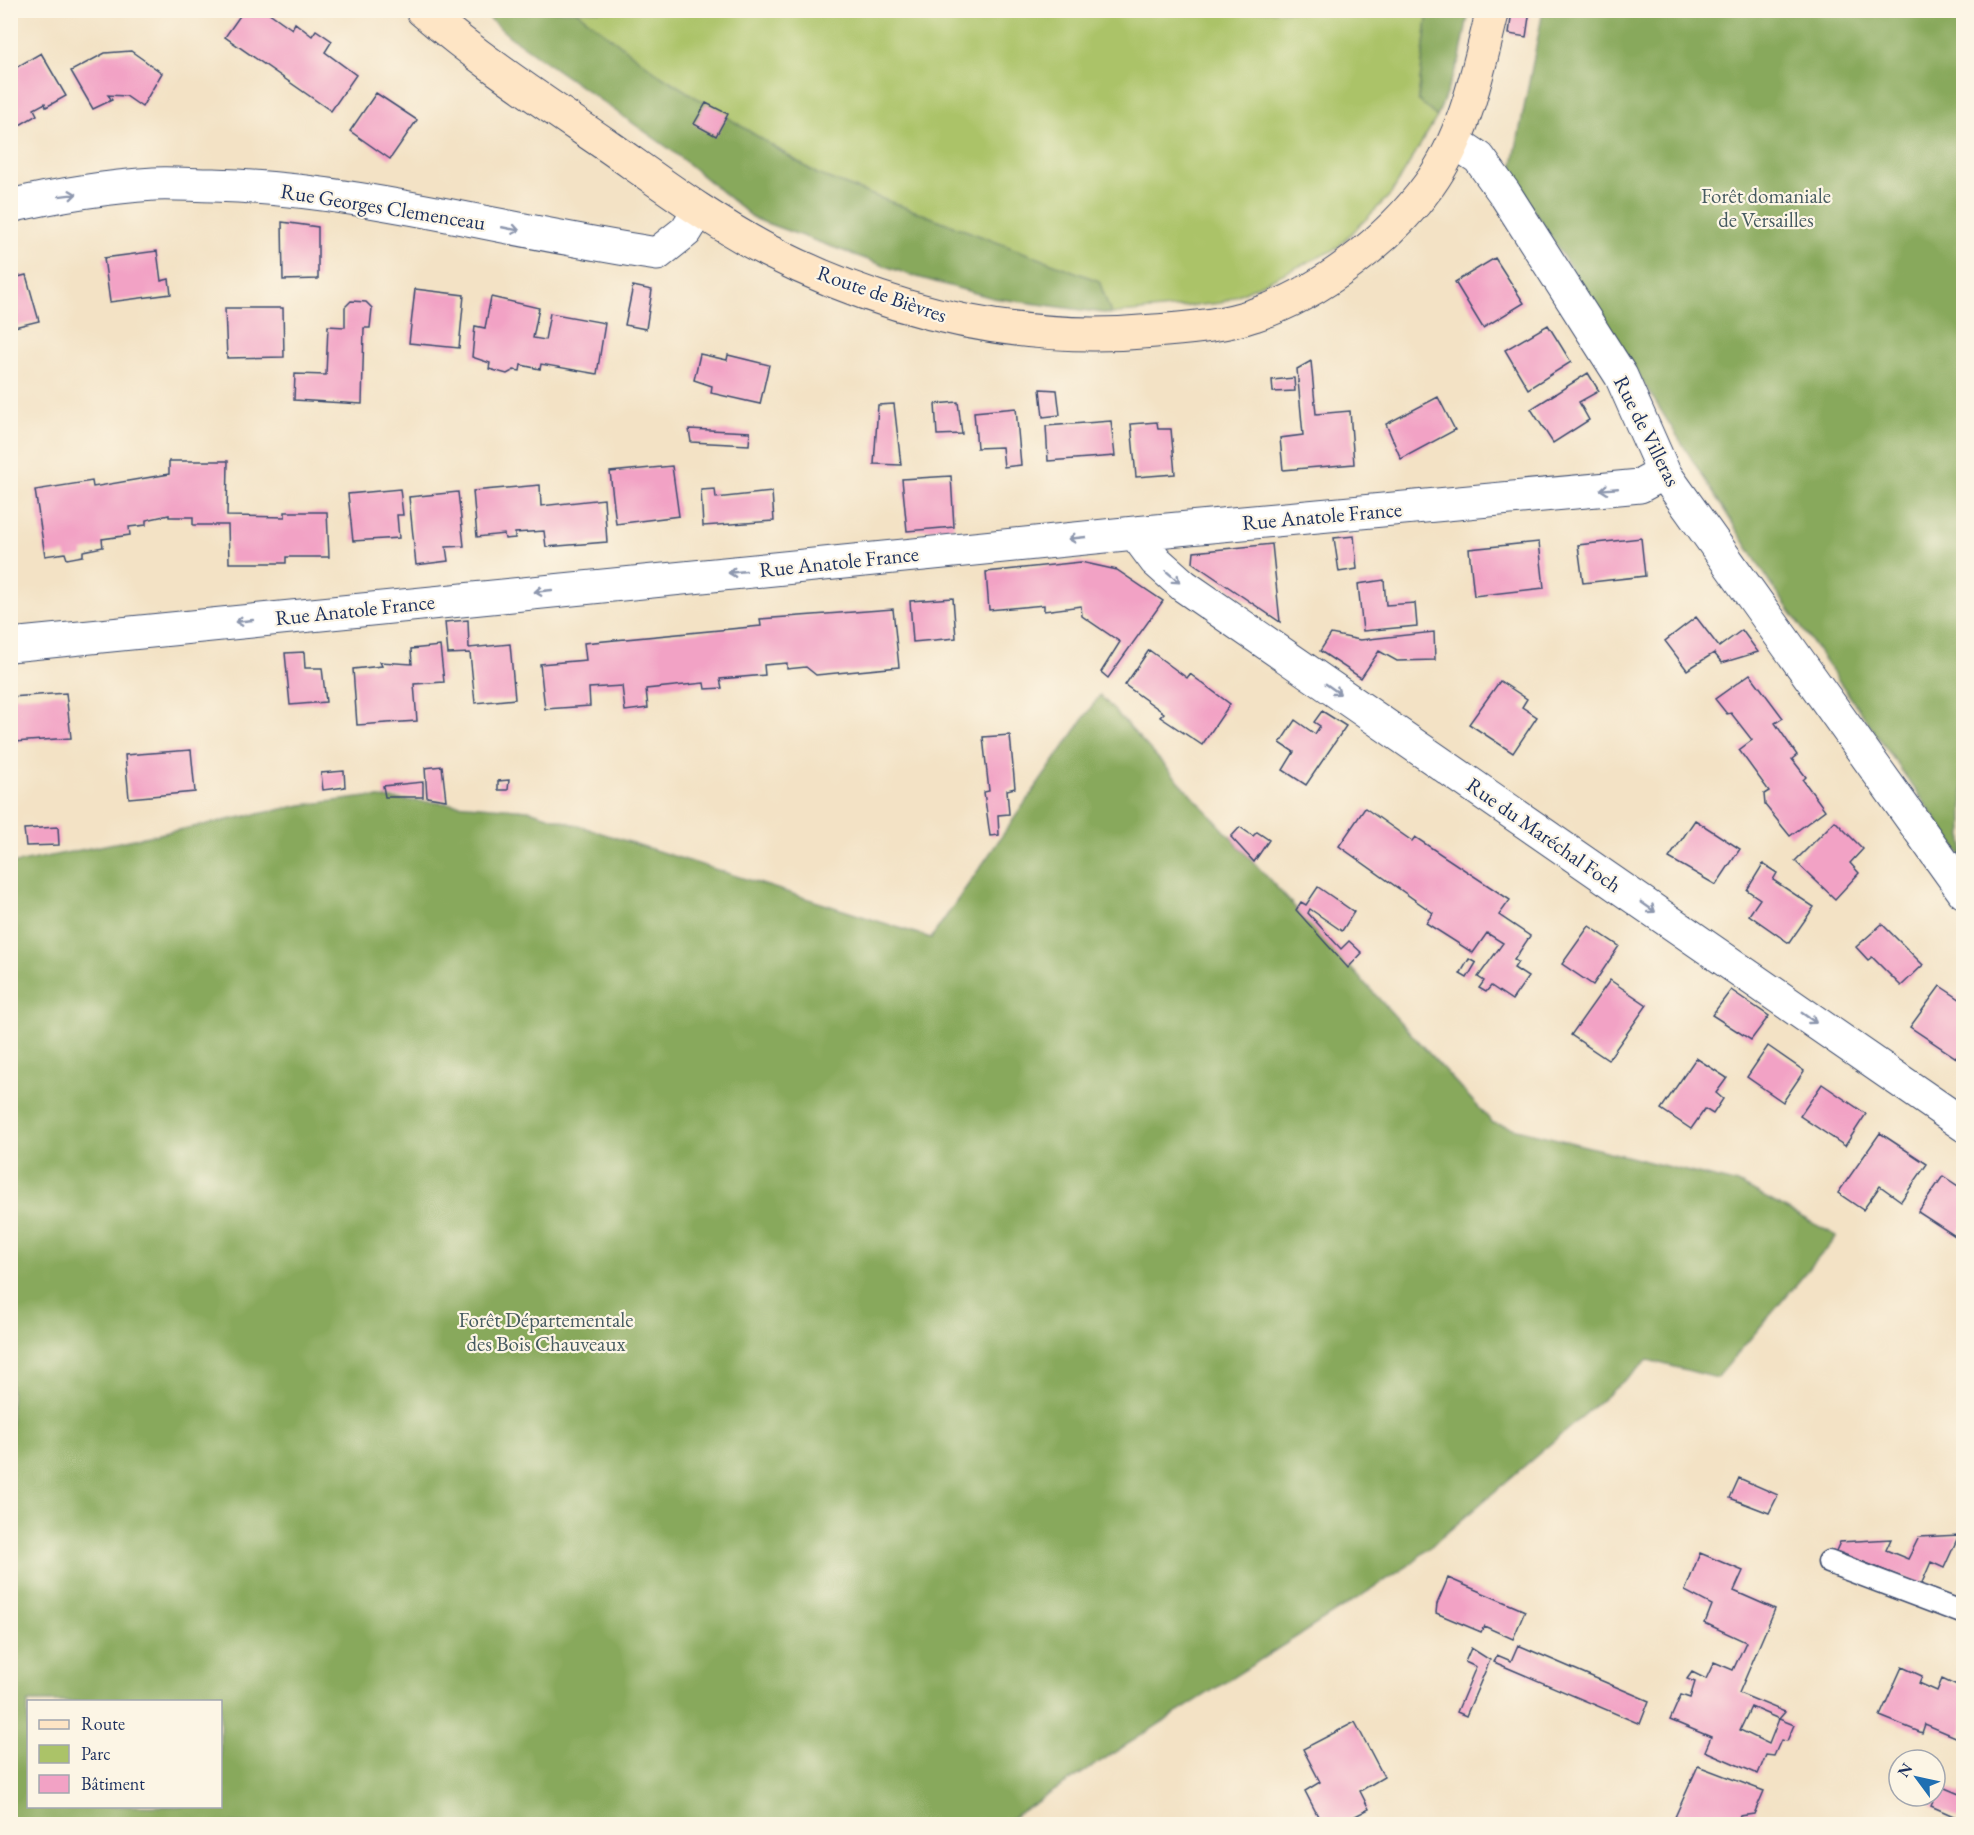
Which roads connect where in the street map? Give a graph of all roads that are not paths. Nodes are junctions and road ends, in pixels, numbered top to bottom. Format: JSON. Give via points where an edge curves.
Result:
{"nodes":[{"id":1,"x":422,"y":10,"type":"edge"},
{"id":2,"x":1493,"y":10,"type":"edge"},
{"id":3,"x":1455,"y":142,"type":"junction"},
{"id":4,"x":10,"y":206,"type":"edge"},
{"id":5,"x":699,"y":210,"type":"junction"},
{"id":6,"x":1664,"y":473,"type":"junction"},
{"id":7,"x":1135,"y":533,"type":"junction"},
{"id":8,"x":10,"y":645,"type":"edge"},
{"id":9,"x":1964,"y":892,"type":"edge"},
{"id":10,"x":1964,"y":1125,"type":"edge"},
{"id":11,"x":1829,"y":1562,"type":"dead end"},
{"id":12,"x":1964,"y":1613,"type":"edge"}],
"edges":[{"from":1,"to":5,"type":"street","name":"Route de Bièvres","via":[[522,87]]},
{"from":2,"to":3,"type":"street"},
{"from":3,"to":5,"type":"street","name":"Route de Bièvres","via":[[1429,186],[1376,243],[1310,290],[1255,315],[1201,327],[1116,335],[1023,332],[928,315],[845,286],[767,250]]},
{"from":3,"to":6,"type":"street","name":"Rue de Villeras","via":[[1479,158],[1505,194],[1621,376]]},
{"from":4,"to":5,"type":"street","name":"Rue Georges Clemenceau","one_way":true,"via":[[155,184],[251,186],[347,196],[657,254],[686,231]]},
{"from":6,"to":7,"type":"street","name":"Rue Anatole France","one_way":true,"via":[[1640,486]]},
{"from":6,"to":9,"type":"street","name":"Rue de Villeras"},
{"from":7,"to":8,"type":"street","name":"Rue Anatole France","one_way":true},
{"from":7,"to":10,"type":"street","name":"Rue du Maréchal Foch","one_way":true,"via":[[1156,561],[1184,586]]},
{"from":11,"to":12,"type":"lane"}]}
